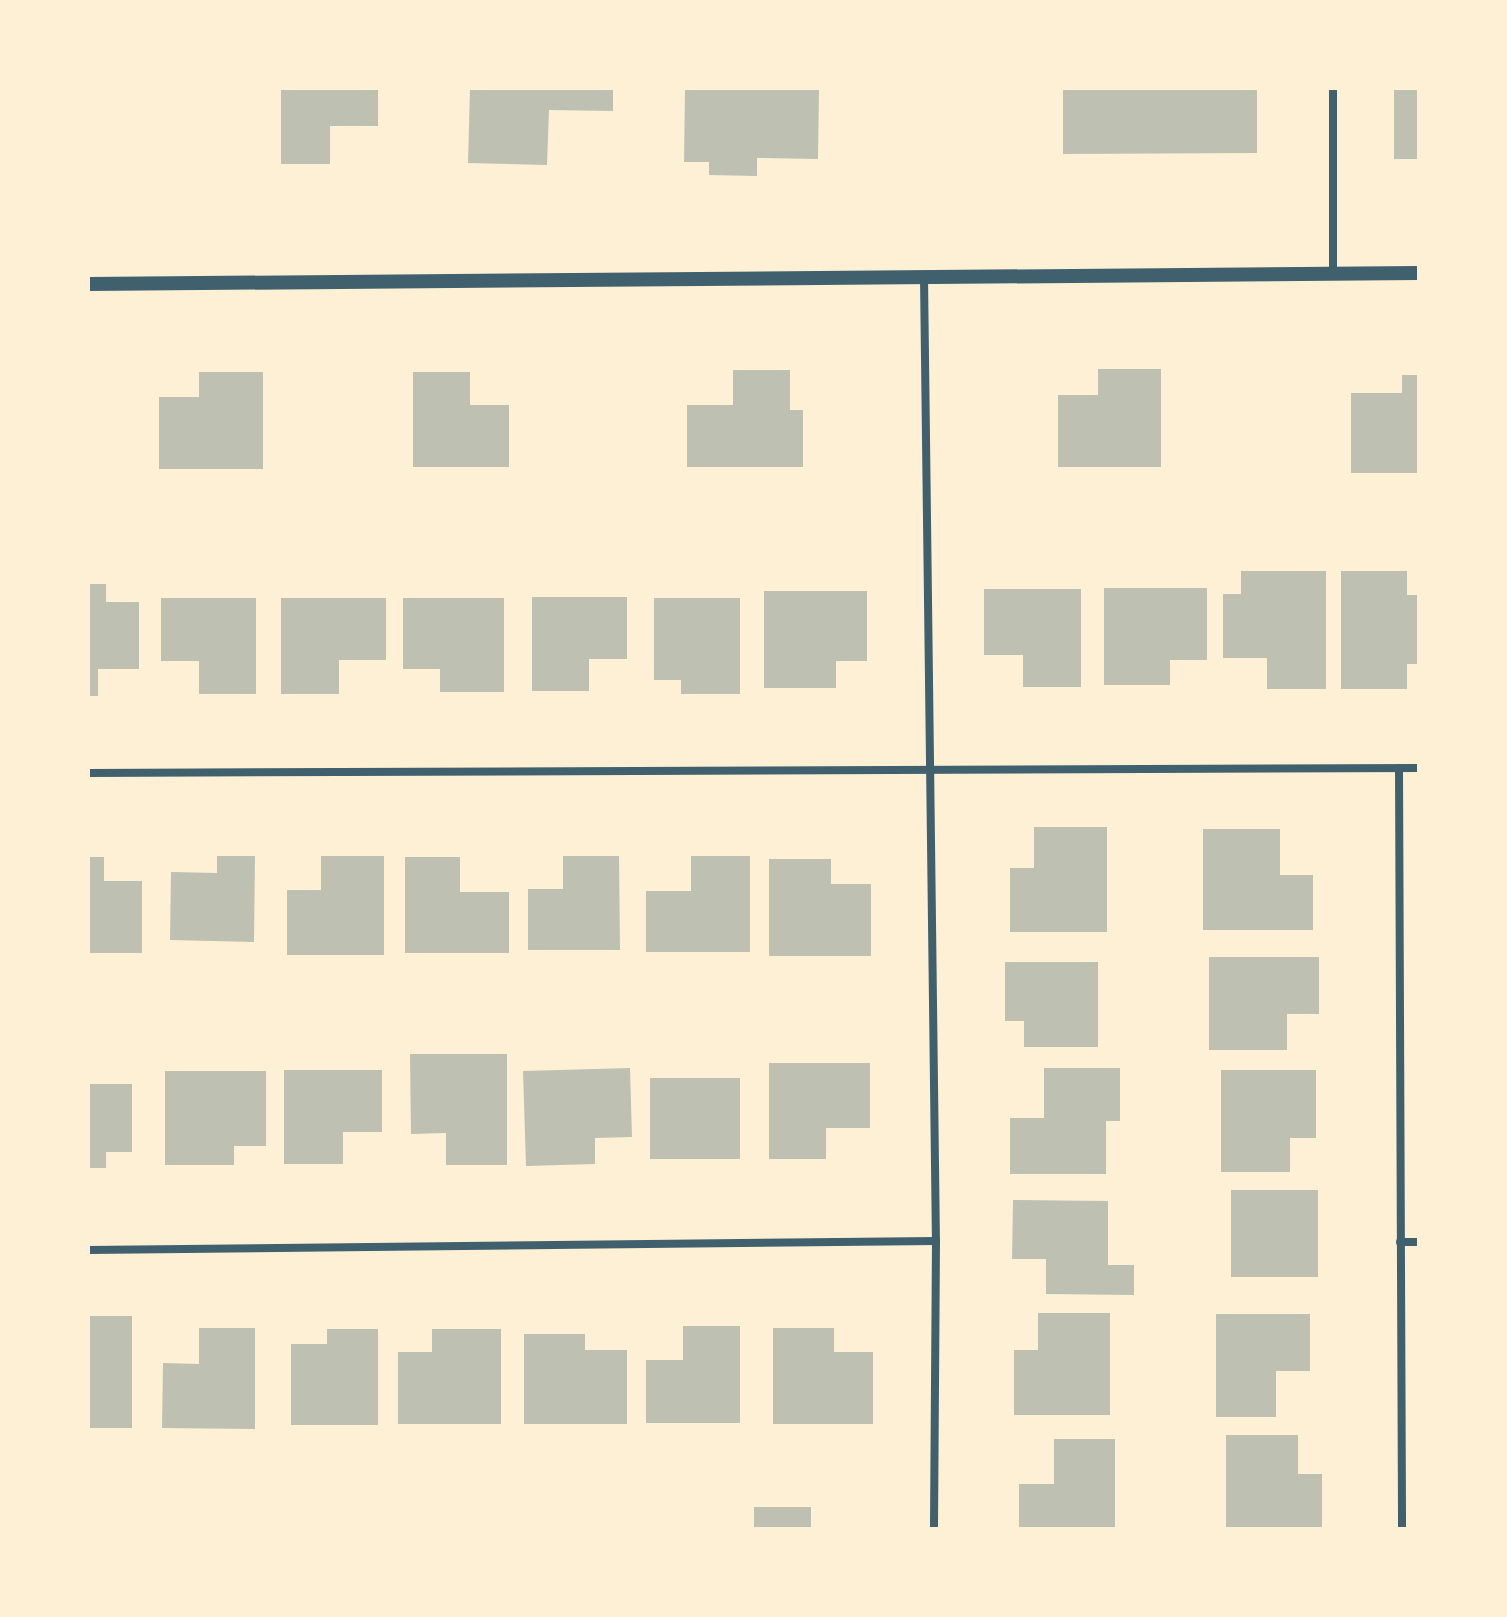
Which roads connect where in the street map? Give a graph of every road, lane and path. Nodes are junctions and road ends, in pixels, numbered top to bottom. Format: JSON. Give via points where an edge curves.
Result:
{"nodes":[{"id":1,"x":1333,"y":88,"type":"edge"},
{"id":2,"x":1419,"y":273,"type":"edge"},
{"id":3,"x":1333,"y":274,"type":"junction"},
{"id":4,"x":924,"y":277,"type":"junction"},
{"id":5,"x":88,"y":284,"type":"edge"},
{"id":6,"x":930,"y":768,"type":"junction"},
{"id":7,"x":1399,"y":768,"type":"junction"},
{"id":8,"x":1419,"y":768,"type":"edge"},
{"id":9,"x":88,"y":773,"type":"edge"},
{"id":10,"x":936,"y":1241,"type":"junction"},
{"id":11,"x":1400,"y":1242,"type":"junction"},
{"id":12,"x":1419,"y":1242,"type":"edge"},
{"id":13,"x":88,"y":1250,"type":"edge"},
{"id":14,"x":934,"y":1529,"type":"edge"},
{"id":15,"x":1402,"y":1529,"type":"edge"}],
"edges":[{"from":1,"to":3,"type":"street"},
{"from":2,"to":3,"type":"street"},
{"from":3,"to":4,"type":"street"},
{"from":4,"to":5,"type":"street"},
{"from":4,"to":6,"type":"street"},
{"from":6,"to":7,"type":"street"},
{"from":6,"to":9,"type":"street"},
{"from":6,"to":10,"type":"street"},
{"from":7,"to":8,"type":"street"},
{"from":7,"to":11,"type":"street"},
{"from":10,"to":13,"type":"street"},
{"from":10,"to":14,"type":"street"},
{"from":11,"to":12,"type":"street"},
{"from":11,"to":15,"type":"street"}]}
